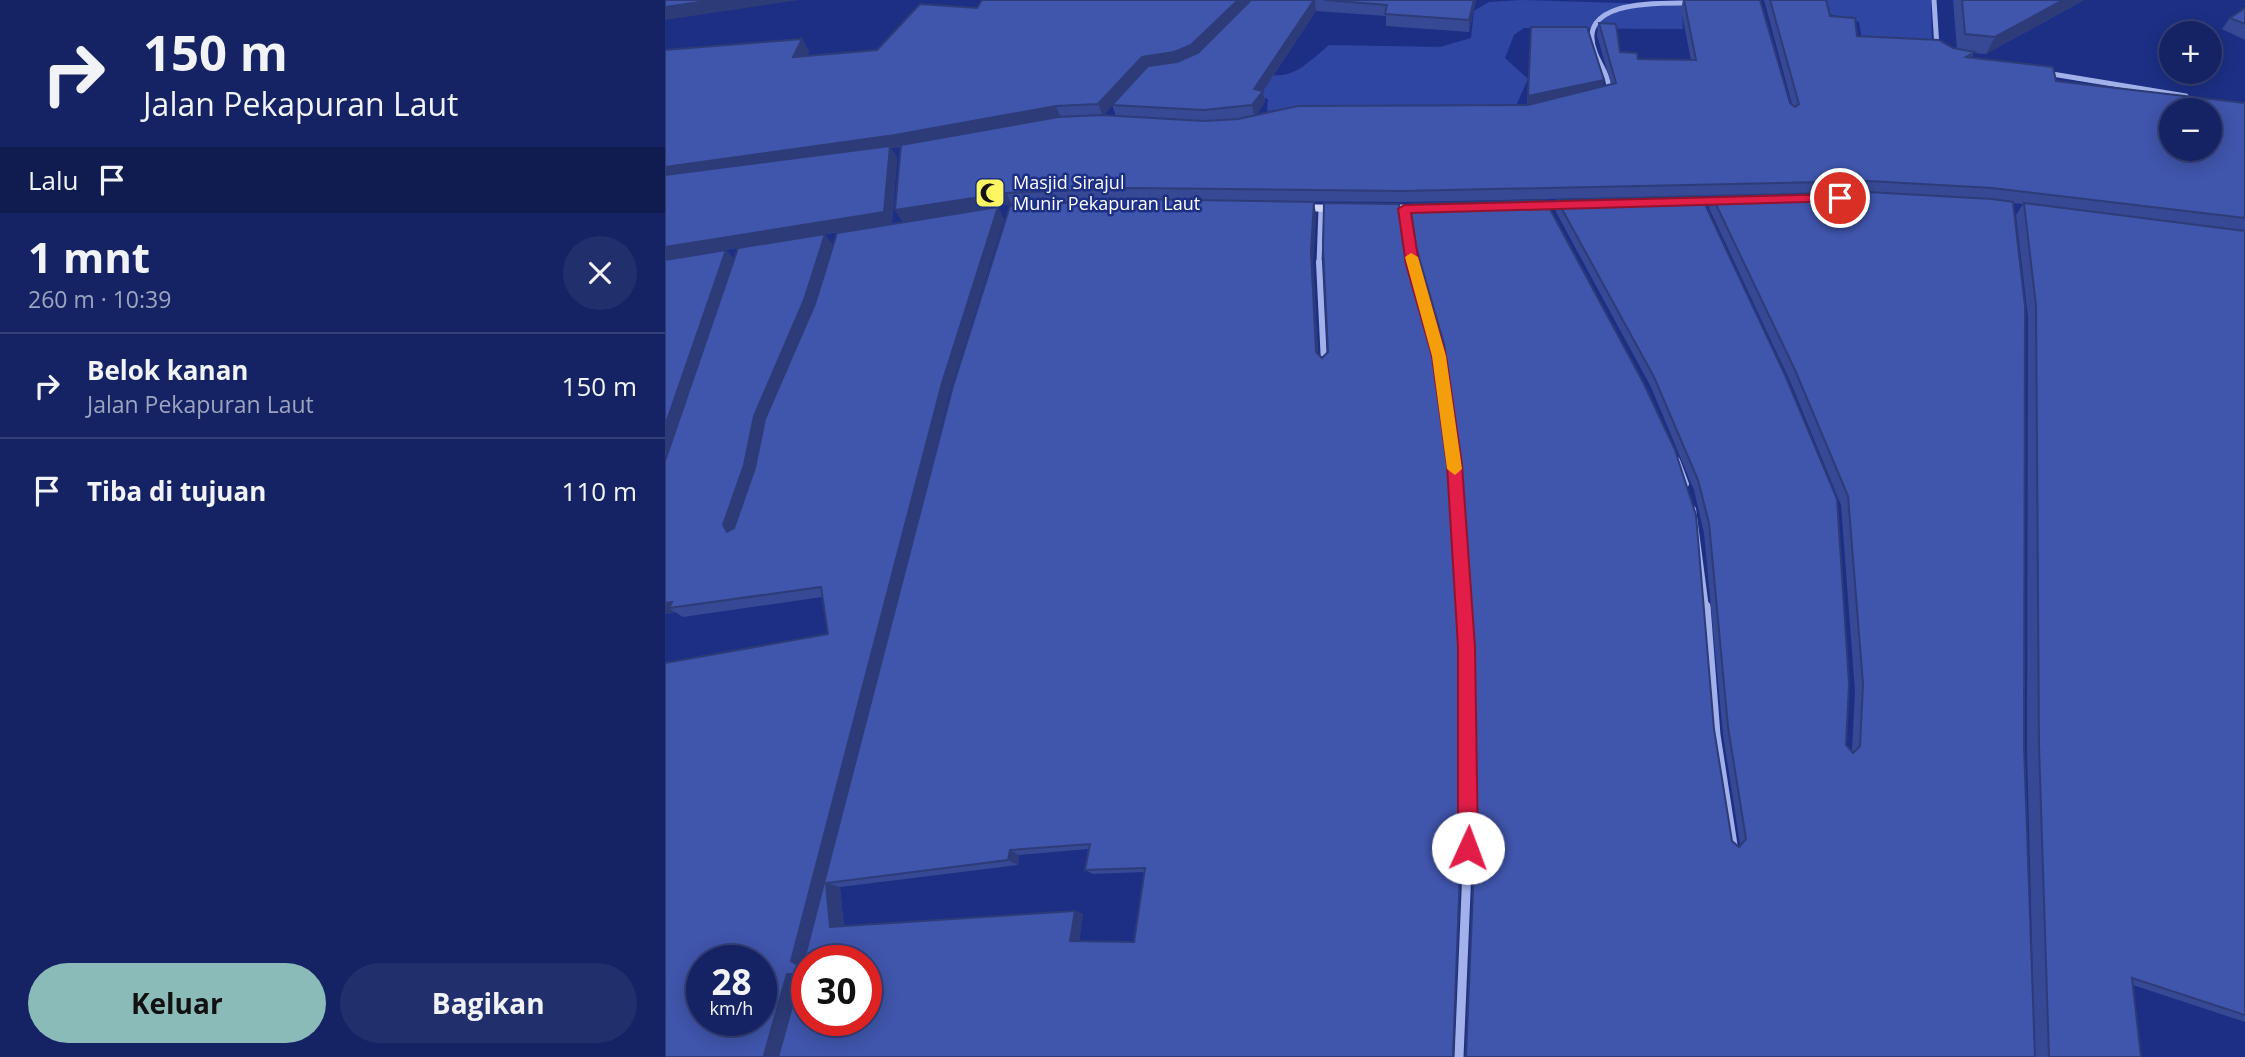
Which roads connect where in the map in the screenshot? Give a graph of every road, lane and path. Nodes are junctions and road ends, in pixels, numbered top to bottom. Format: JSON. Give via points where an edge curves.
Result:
{"nodes":[{"id":1,"x":1934,"y":0,"type":"edge"},
{"id":2,"x":1656,"y":1,"type":"edge"},
{"id":3,"x":1695,"y":3,"type":"edge"},
{"id":4,"x":1942,"y":53,"type":"edge"},
{"id":5,"x":2043,"y":72,"type":"edge"},
{"id":6,"x":1601,"y":95,"type":"edge"},
{"id":7,"x":2192,"y":97,"type":"edge"},
{"id":8,"x":1740,"y":200,"type":"edge"},
{"id":9,"x":1674,"y":201,"type":"edge"},
{"id":10,"x":1700,"y":201,"type":"junction"},
{"id":11,"x":1584,"y":203,"type":"edge"},
{"id":12,"x":1546,"y":204,"type":"junction"},
{"id":13,"x":1520,"y":205,"type":"edge"},
{"id":14,"x":1289,"y":208,"type":"edge"},
{"id":15,"x":1443,"y":208,"type":"edge"},
{"id":16,"x":1321,"y":209,"type":"junction"},
{"id":17,"x":1349,"y":209,"type":"edge"},
{"id":18,"x":1376,"y":209,"type":"edge"},
{"id":19,"x":1404,"y":209,"type":"junction"},
{"id":20,"x":1705,"y":213,"type":"edge"},
{"id":21,"x":1552,"y":215,"type":"edge"},
{"id":22,"x":1324,"y":363,"type":"edge"},
{"id":23,"x":1671,"y":447,"type":"edge"},
{"id":24,"x":1688,"y":490,"type":"edge"},
{"id":25,"x":1691,"y":501,"type":"edge"},
{"id":26,"x":1733,"y":845,"type":"edge"},
{"id":27,"x":1459,"y":1057,"type":"edge"}],
"edges":[{"from":1,"to":4,"type":"street","via":[[1936,47]]},
{"from":2,"to":3,"type":"street"},
{"from":2,"to":6,"type":"street","via":[[1601,8],[1593,21],[1592,44],[1610,89]]},
{"from":5,"to":7,"type":"street"},
{"from":8,"to":10,"type":"street"},
{"from":9,"to":10,"type":"street"},
{"from":10,"to":20,"type":"street"},
{"from":11,"to":12,"type":"street"},
{"from":12,"to":13,"type":"street"},
{"from":12,"to":21,"type":"street"},
{"from":14,"to":16,"type":"street"},
{"from":15,"to":19,"type":"street"},
{"from":16,"to":17,"type":"street"},
{"from":16,"to":22,"type":"street"},
{"from":18,"to":19,"type":"street"},
{"from":19,"to":27,"type":"street","via":[[1412,264],[1439,356],[1454,465],[1467,647],[1469,822]]},
{"from":23,"to":24,"type":"street"},
{"from":25,"to":26,"type":"street","via":[[1704,577],[1717,735]]}]}
